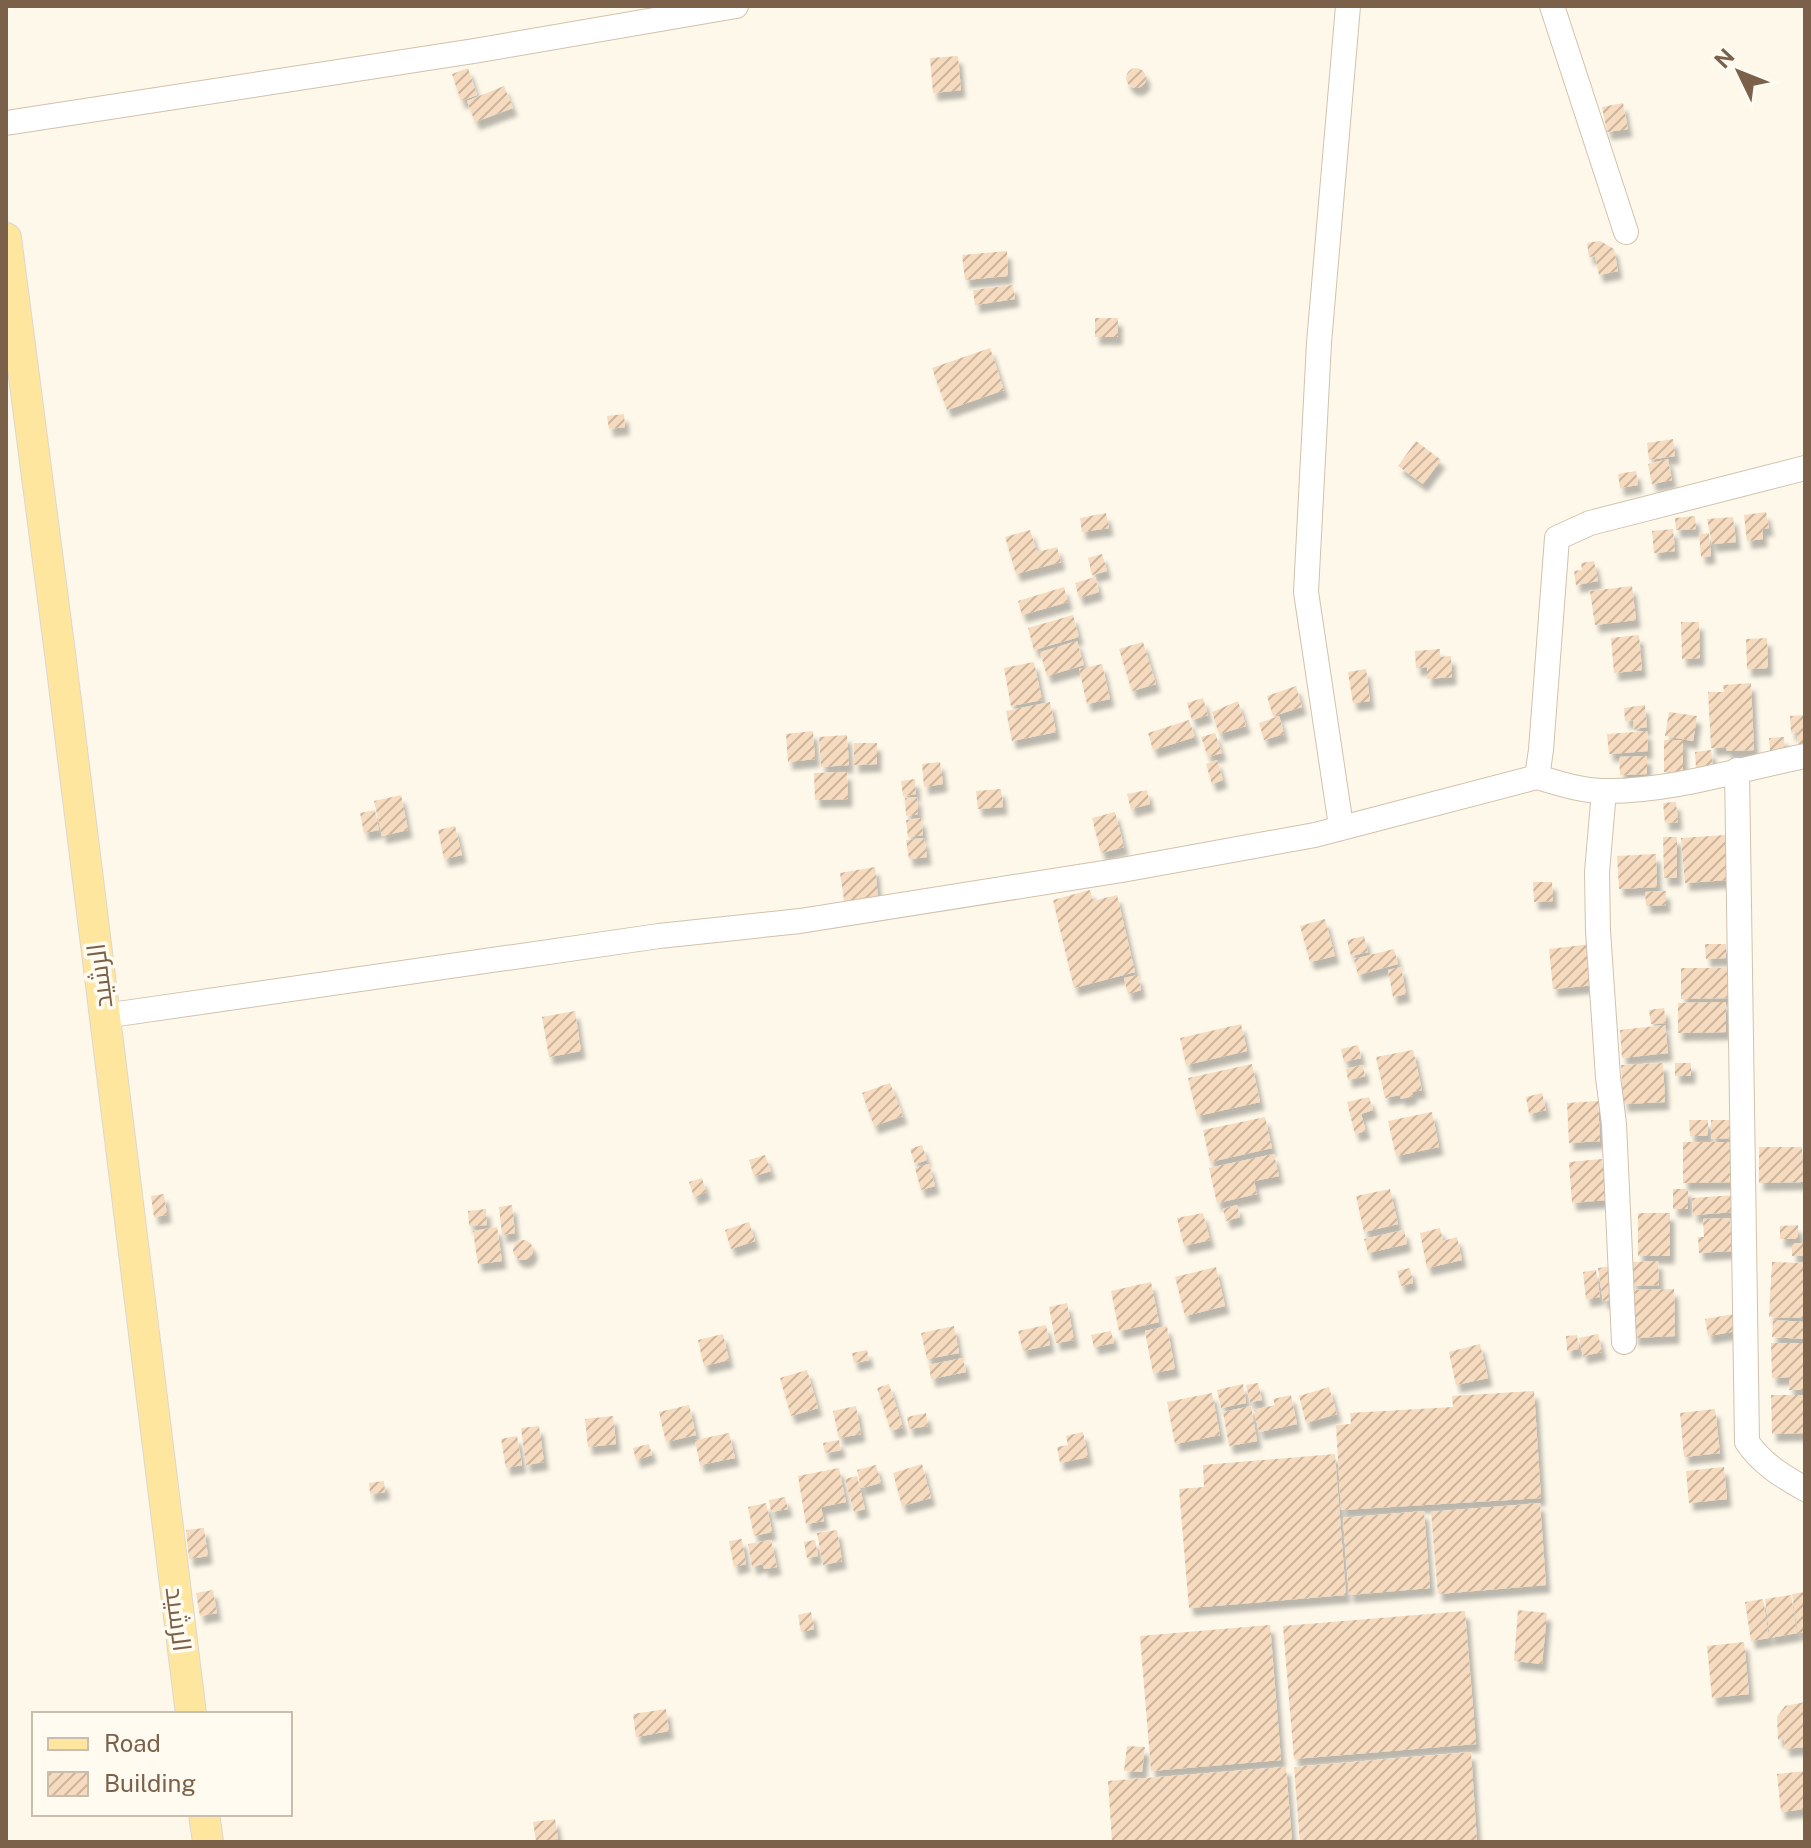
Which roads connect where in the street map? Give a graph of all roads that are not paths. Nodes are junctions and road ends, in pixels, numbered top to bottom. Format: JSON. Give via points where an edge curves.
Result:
{"nodes":[{"id":1,"x":736,"y":6,"type":"edge"},
{"id":2,"x":1348,"y":6,"type":"edge"},
{"id":3,"x":1552,"y":6,"type":"edge"},
{"id":4,"x":6,"y":123,"type":"edge"},
{"id":5,"x":1626,"y":232,"type":"dead end"},
{"id":6,"x":6,"y":238,"type":"edge"},
{"id":7,"x":1805,"y":468,"type":"edge"},
{"id":8,"x":1805,"y":756,"type":"edge"},
{"id":9,"x":1737,"y":770,"type":"junction"},
{"id":10,"x":1537,"y":777,"type":"junction"},
{"id":11,"x":1604,"y":791,"type":"junction"},
{"id":12,"x":1341,"y":826,"type":"junction"},
{"id":13,"x":104,"y":1016,"type":"junction"},
{"id":14,"x":1624,"y":1342,"type":"dead end"},
{"id":15,"x":1805,"y":1489,"type":"edge"},
{"id":16,"x":191,"y":1712,"type":"edge"},
{"id":17,"x":204,"y":1816,"type":"edge"},
{"id":18,"x":208,"y":1842,"type":"edge"}],
"edges":[{"from":1,"to":4,"type":"street"},
{"from":2,"to":12,"type":"street","via":[[1319,343],[1306,592]]},
{"from":3,"to":5,"type":"street"},
{"from":6,"to":13,"type":"main road","name":"الرشيد"},
{"from":7,"to":10,"type":"street","via":[[1590,523],[1557,538]]},
{"from":8,"to":9,"type":"street"},
{"from":9,"to":11,"type":"street","via":[[1662,786]]},
{"from":9,"to":15,"type":"street","via":[[1747,1442],[1778,1473]]},
{"from":10,"to":11,"type":"street"},
{"from":10,"to":12,"type":"street"},
{"from":11,"to":14,"type":"street","via":[[1598,931]]},
{"from":12,"to":13,"type":"street","via":[[1122,870],[800,921],[659,936]]},
{"from":13,"to":16,"type":"main road","name":"الرشيد"},
{"from":17,"to":18,"type":"main road"}]}
